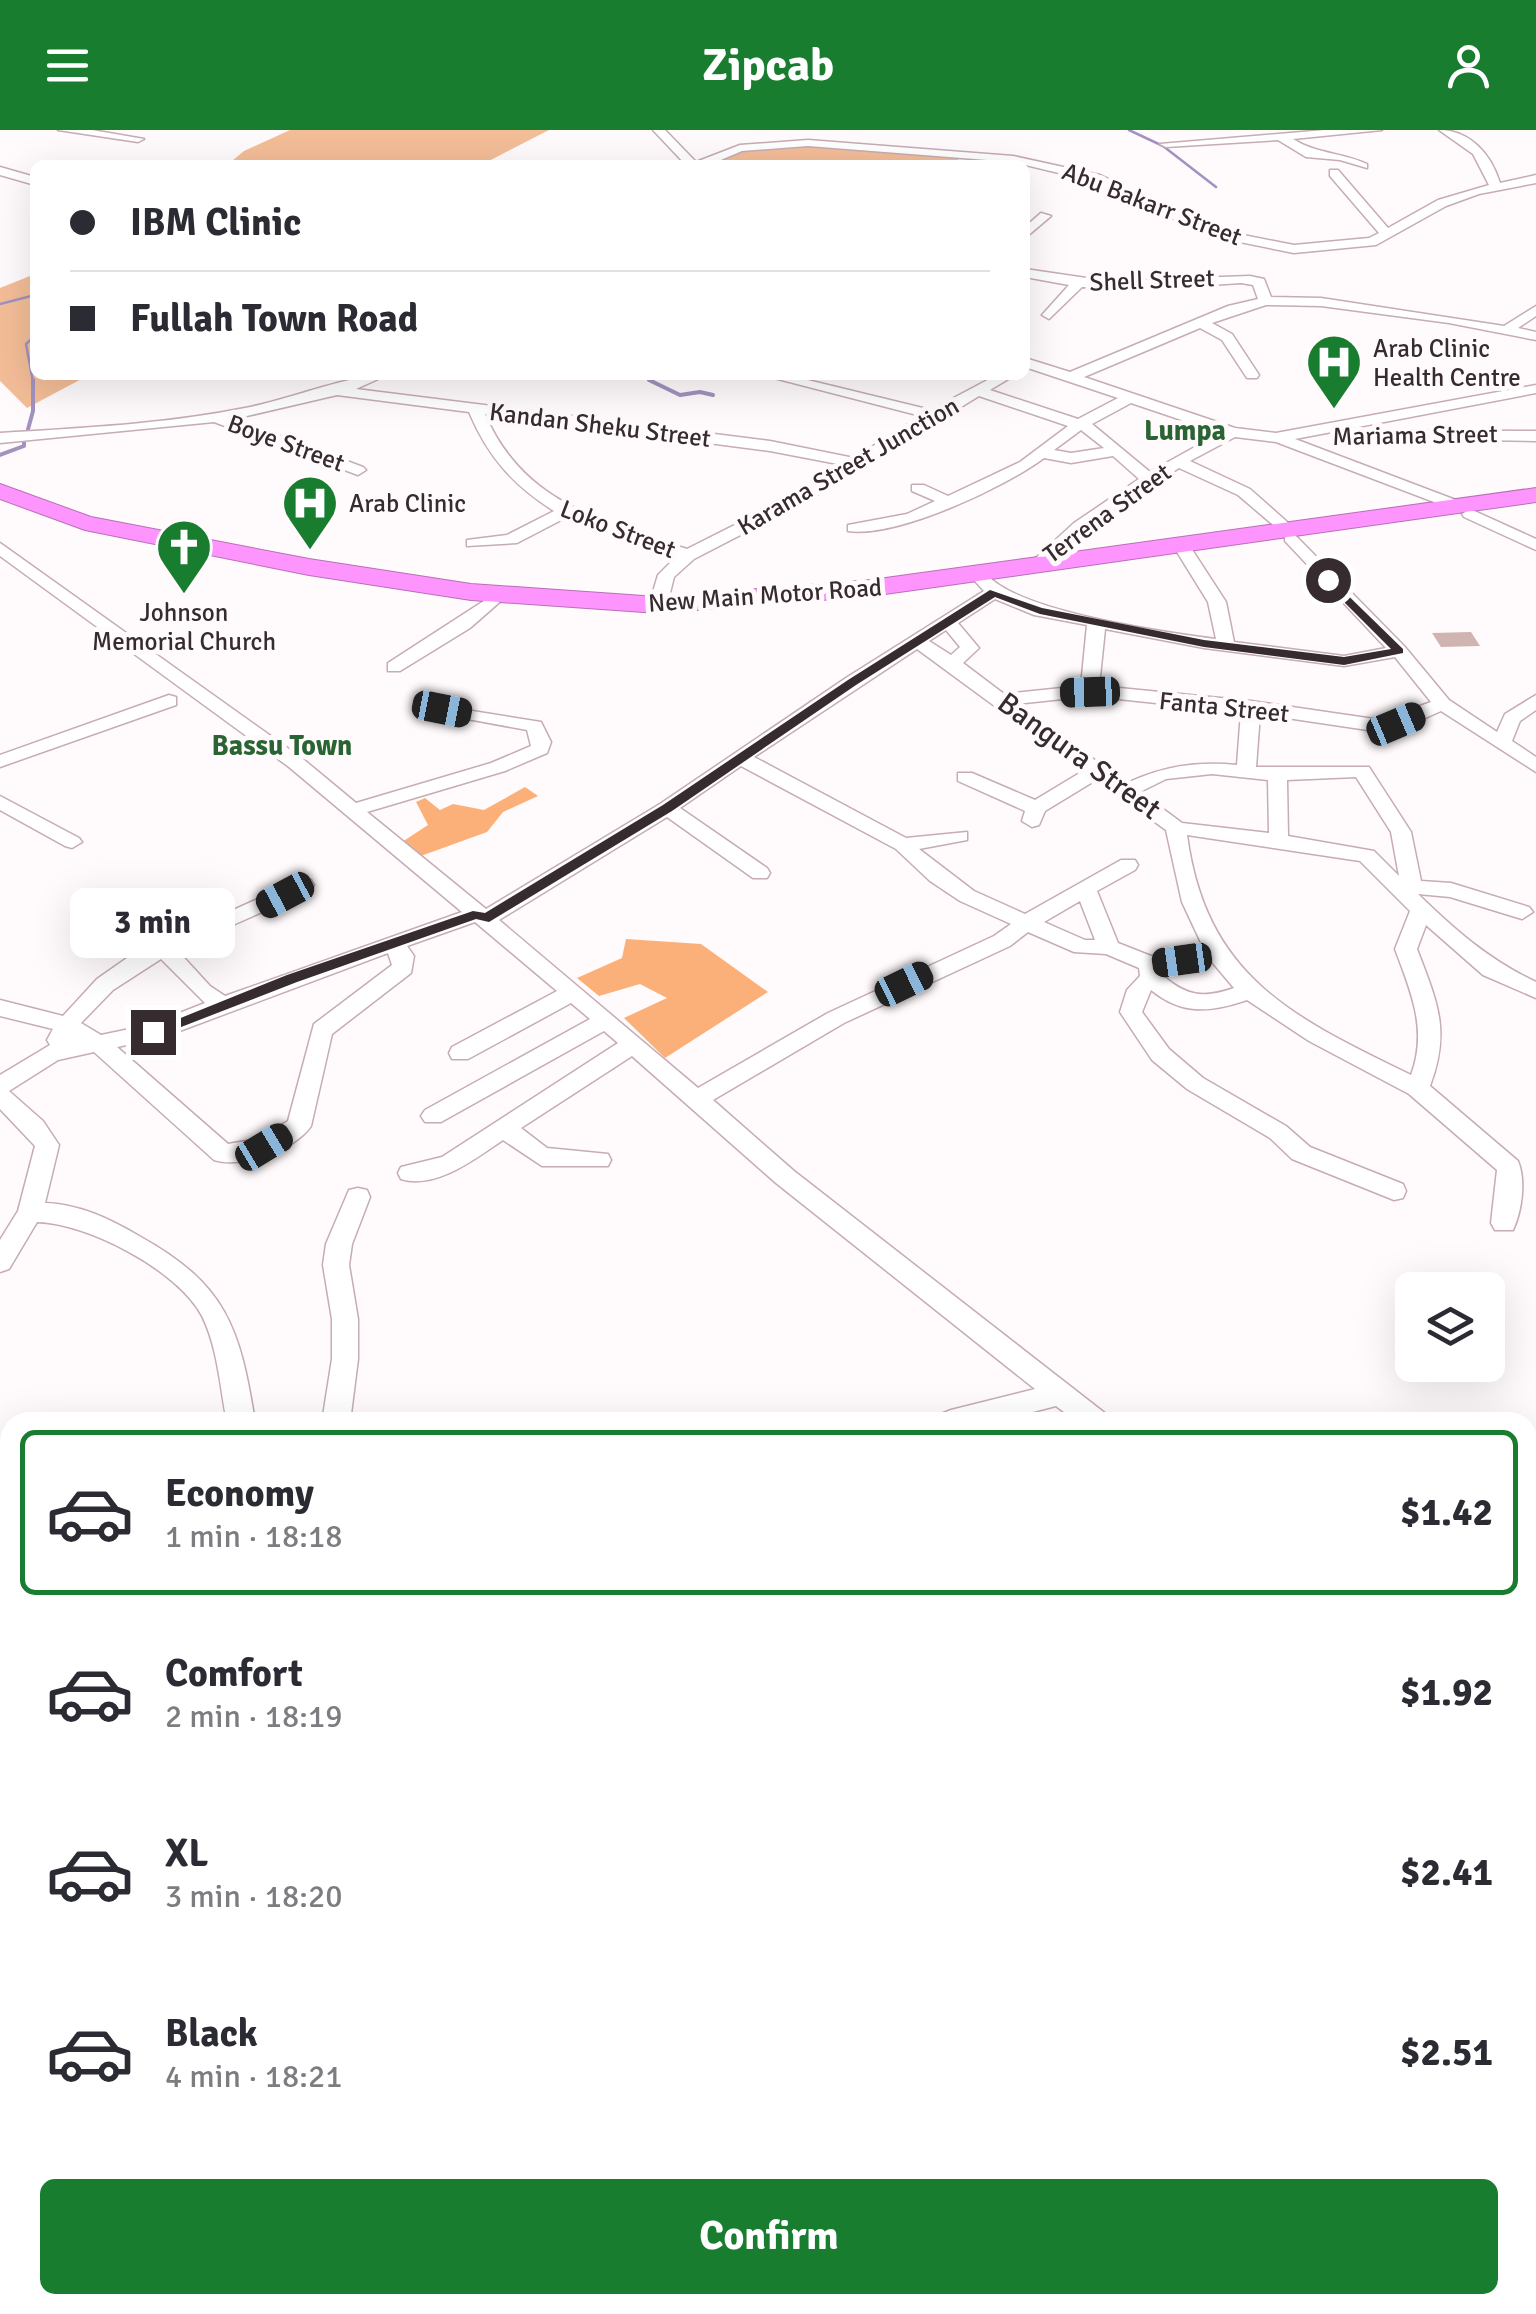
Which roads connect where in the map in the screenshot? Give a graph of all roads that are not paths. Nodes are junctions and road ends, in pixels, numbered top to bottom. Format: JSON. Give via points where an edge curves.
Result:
{"nodes":[{"id":1,"x":64,"y":130,"type":"edge"},
{"id":2,"x":659,"y":130,"type":"edge"},
{"id":3,"x":1376,"y":130,"type":"edge"},
{"id":4,"x":1445,"y":130,"type":"edge"},
{"id":5,"x":1280,"y":136,"type":"junction"},
{"id":6,"x":138,"y":138,"type":"dead end"},
{"id":7,"x":1166,"y":144,"type":"dead end"},
{"id":8,"x":965,"y":156,"type":"junction"},
{"id":9,"x":690,"y":160,"type":"edge"},
{"id":10,"x":706,"y":160,"type":"edge"},
{"id":11,"x":960,"y":160,"type":"edge"},
{"id":12,"x":1014,"y":160,"type":"edge"},
{"id":13,"x":1030,"y":162,"type":"edge"},
{"id":14,"x":1364,"y":166,"type":"dead end"},
{"id":15,"x":0,"y":171,"type":"edge"},
{"id":16,"x":1334,"y":173,"type":"dead end"},
{"id":17,"x":1536,"y":179,"type":"edge"},
{"id":18,"x":30,"y":180,"type":"edge"},
{"id":19,"x":1495,"y":186,"type":"junction"},
{"id":20,"x":1044,"y":216,"type":"dead end"},
{"id":21,"x":1030,"y":229,"type":"edge"},
{"id":22,"x":1387,"y":236,"type":"junction"},
{"id":23,"x":1030,"y":273,"type":"edge"},
{"id":24,"x":1078,"y":282,"type":"junction"},
{"id":25,"x":1266,"y":300,"type":"junction"},
{"id":26,"x":1536,"y":310,"type":"edge"},
{"id":27,"x":1048,"y":315,"type":"dead end"},
{"id":28,"x":1200,"y":322,"type":"junction"},
{"id":29,"x":1508,"y":329,"type":"junction"},
{"id":30,"x":1536,"y":336,"type":"edge"},
{"id":31,"x":1030,"y":365,"type":"edge"},
{"id":32,"x":1252,"y":375,"type":"dead end"},
{"id":33,"x":1074,"y":376,"type":"junction"},
{"id":34,"x":367,"y":380,"type":"edge"},
{"id":35,"x":789,"y":380,"type":"edge"},
{"id":36,"x":999,"y":380,"type":"edge"},
{"id":37,"x":1536,"y":390,"type":"edge"},
{"id":38,"x":339,"y":391,"type":"junction"},
{"id":39,"x":978,"y":391,"type":"junction"},
{"id":40,"x":1133,"y":396,"type":"junction"},
{"id":41,"x":476,"y":410,"type":"junction"},
{"id":42,"x":932,"y":415,"type":"junction"},
{"id":43,"x":214,"y":416,"type":"junction"},
{"id":44,"x":1080,"y":424,"type":"junction"},
{"id":45,"x":1233,"y":432,"type":"junction"},
{"id":46,"x":1536,"y":436,"type":"edge"},
{"id":47,"x":1285,"y":437,"type":"junction"},
{"id":48,"x":0,"y":438,"type":"edge"},
{"id":49,"x":1117,"y":452,"type":"junction"},
{"id":50,"x":1042,"y":453,"type":"junction"},
{"id":51,"x":1176,"y":461,"type":"junction"},
{"id":52,"x":860,"y":464,"type":"junction"},
{"id":53,"x":358,"y":470,"type":"dead end"},
{"id":54,"x":1150,"y":480,"type":"junction"},
{"id":55,"x":918,"y":488,"type":"dead end"},
{"id":56,"x":0,"y":494,"type":"edge"},
{"id":57,"x":1536,"y":495,"type":"edge"},
{"id":58,"x":949,"y":502,"type":"junction"},
{"id":59,"x":1536,"y":504,"type":"edge"},
{"id":60,"x":1462,"y":509,"type":"junction"},
{"id":61,"x":566,"y":511,"type":"junction"},
{"id":62,"x":854,"y":528,"type":"dead end"},
{"id":63,"x":1290,"y":534,"type":"junction"},
{"id":64,"x":474,"y":543,"type":"dead end"},
{"id":65,"x":1536,"y":545,"type":"edge"},
{"id":66,"x":0,"y":548,"type":"edge"},
{"id":67,"x":1186,"y":552,"type":"junction"},
{"id":68,"x":688,"y":555,"type":"junction"},
{"id":69,"x":1035,"y":566,"type":"junction"},
{"id":70,"x":988,"y":586,"type":"junction"},
{"id":71,"x":493,"y":600,"type":"junction"},
{"id":72,"x":658,"y":605,"type":"junction"},
{"id":73,"x":1095,"y":621,"type":"junction"},
{"id":74,"x":948,"y":622,"type":"junction"},
{"id":75,"x":918,"y":642,"type":"junction"},
{"id":76,"x":1226,"y":646,"type":"junction"},
{"id":77,"x":1399,"y":651,"type":"junction"},
{"id":78,"x":954,"y":662,"type":"junction"},
{"id":79,"x":394,"y":667,"type":"dead end"},
{"id":80,"x":1090,"y":692,"type":"junction"},
{"id":81,"x":1002,"y":700,"type":"junction"},
{"id":82,"x":168,"y":701,"type":"dead end"},
{"id":83,"x":1536,"y":701,"type":"edge"},
{"id":84,"x":1442,"y":704,"type":"junction"},
{"id":85,"x":1251,"y":707,"type":"junction"},
{"id":86,"x":442,"y":709,"type":"dead end"},
{"id":87,"x":1381,"y":726,"type":"junction"},
{"id":88,"x":1502,"y":742,"type":"junction"},
{"id":89,"x":741,"y":758,"type":"junction"},
{"id":90,"x":0,"y":761,"type":"edge"},
{"id":91,"x":1536,"y":766,"type":"edge"},
{"id":92,"x":1246,"y":769,"type":"junction"},
{"id":93,"x":1098,"y":771,"type":"junction"},
{"id":94,"x":1362,"y":771,"type":"junction"},
{"id":95,"x":1279,"y":775,"type":"junction"},
{"id":96,"x":966,"y":777,"type":"dead end"},
{"id":97,"x":1129,"y":790,"type":"junction"},
{"id":98,"x":0,"y":802,"type":"edge"},
{"id":99,"x":667,"y":808,"type":"junction"},
{"id":100,"x":352,"y":810,"type":"junction"},
{"id":101,"x":1176,"y":828,"type":"junction"},
{"id":102,"x":960,"y":836,"type":"dead end"},
{"id":103,"x":1277,"y":840,"type":"junction"},
{"id":104,"x":72,"y":842,"type":"dead end"},
{"id":105,"x":903,"y":845,"type":"junction"},
{"id":106,"x":1404,"y":850,"type":"junction"},
{"id":107,"x":1366,"y":856,"type":"junction"},
{"id":108,"x":1128,"y":865,"type":"dead end"},
{"id":109,"x":760,"y":872,"type":"dead end"},
{"id":110,"x":304,"y":884,"type":"dead end"},
{"id":111,"x":1405,"y":885,"type":"junction"},
{"id":112,"x":1085,"y":888,"type":"junction"},
{"id":113,"x":1420,"y":912,"type":"junction"},
{"id":114,"x":1522,"y":912,"type":"dead end"},
{"id":115,"x":481,"y":916,"type":"junction"},
{"id":116,"x":1027,"y":922,"type":"junction"},
{"id":117,"x":392,"y":943,"type":"junction"},
{"id":118,"x":163,"y":948,"type":"junction"},
{"id":119,"x":1109,"y":948,"type":"junction"},
{"id":120,"x":1220,"y":954,"type":"junction"},
{"id":121,"x":1150,"y":971,"type":"junction"},
{"id":122,"x":1252,"y":990,"type":"junction"},
{"id":123,"x":1536,"y":990,"type":"edge"},
{"id":124,"x":571,"y":993,"type":"junction"},
{"id":125,"x":222,"y":1004,"type":"junction"},
{"id":126,"x":0,"y":1008,"type":"edge"},
{"id":127,"x":606,"y":1020,"type":"junction"},
{"id":128,"x":66,"y":1025,"type":"junction"},
{"id":129,"x":98,"y":1043,"type":"junction"},
{"id":130,"x":633,"y":1044,"type":"junction"},
{"id":131,"x":51,"y":1053,"type":"junction"},
{"id":132,"x":460,"y":1053,"type":"dead end"},
{"id":133,"x":0,"y":1086,"type":"edge"},
{"id":134,"x":1417,"y":1088,"type":"junction"},
{"id":135,"x":0,"y":1096,"type":"edge"},
{"id":136,"x":697,"y":1099,"type":"junction"},
{"id":137,"x":433,"y":1116,"type":"dead end"},
{"id":138,"x":504,"y":1128,"type":"junction"},
{"id":139,"x":599,"y":1160,"type":"dead end"},
{"id":140,"x":410,"y":1173,"type":"dead end"},
{"id":141,"x":1394,"y":1191,"type":"dead end"},
{"id":142,"x":358,"y":1196,"type":"dead end"},
{"id":143,"x":30,"y":1212,"type":"junction"},
{"id":144,"x":1504,"y":1223,"type":"dead end"},
{"id":145,"x":0,"y":1262,"type":"edge"},
{"id":146,"x":1061,"y":1394,"type":"junction"},
{"id":147,"x":239,"y":1412,"type":"edge"},
{"id":148,"x":337,"y":1412,"type":"edge"},
{"id":149,"x":990,"y":1412,"type":"edge"},
{"id":150,"x":1084,"y":1412,"type":"edge"}],
"edges":[{"from":1,"to":6,"type":"street"},
{"from":2,"to":9,"type":"street"},
{"from":3,"to":5,"type":"street"},
{"from":4,"to":19,"type":"street","via":[[1468,142]]},
{"from":5,"to":7,"type":"street"},
{"from":5,"to":14,"type":"street","via":[[1310,155]]},
{"from":8,"to":10,"type":"street","name":"Abu Bakarr Street","via":[[781,144]]},
{"from":8,"to":11,"type":"street"},
{"from":8,"to":12,"type":"street","name":"Abu Bakarr Street"},
{"from":13,"to":22,"type":"street","name":"Abu Bakarr Street","via":[[1081,172],[1262,249],[1318,249]]},
{"from":15,"to":18,"type":"street"},
{"from":16,"to":22,"type":"street"},
{"from":17,"to":19,"type":"street","name":"Abu Bakarr Street"},
{"from":19,"to":22,"type":"street","name":"Abu Bakarr Street","via":[[1442,204]]},
{"from":20,"to":21,"type":"street"},
{"from":23,"to":24,"type":"street","name":"Shell Street"},
{"from":24,"to":25,"type":"street","name":"Shell Street","via":[[1191,284],[1232,272],[1263,275]]},
{"from":24,"to":27,"type":"street"},
{"from":25,"to":28,"type":"street"},
{"from":25,"to":29,"type":"street"},
{"from":26,"to":29,"type":"street"},
{"from":28,"to":32,"type":"street","via":[[1227,337]]},
{"from":28,"to":33,"type":"street"},
{"from":29,"to":30,"type":"street"},
{"from":31,"to":33,"type":"street","name":"Mariama Street"},
{"from":33,"to":40,"type":"street","name":"Mariama Street"},
{"from":34,"to":38,"type":"street"},
{"from":35,"to":42,"type":"street"},
{"from":36,"to":39,"type":"street","name":"Karama Street Junction"},
{"from":37,"to":47,"type":"street"},
{"from":38,"to":41,"type":"street","name":"Kandan Sheku Street"},
{"from":38,"to":43,"type":"street"},
{"from":39,"to":42,"type":"street","name":"Karama Street Junction"},
{"from":39,"to":44,"type":"street"},
{"from":40,"to":44,"type":"street"},
{"from":40,"to":45,"type":"street","name":"Mariama Street"},
{"from":41,"to":52,"type":"street","name":"Kandan Sheku Street","via":[[770,446]]},
{"from":41,"to":61,"type":"street","name":"Loko Street","via":[[507,469]]},
{"from":42,"to":52,"type":"street","name":"Karama Street Junction"},
{"from":43,"to":48,"type":"street"},
{"from":43,"to":53,"type":"street","name":"Boye Street"},
{"from":44,"to":49,"type":"street"},
{"from":44,"to":50,"type":"street"},
{"from":45,"to":47,"type":"street","name":"Mariama Street"},
{"from":45,"to":51,"type":"street","name":"Terrena Street"},
{"from":46,"to":47,"type":"street","name":"Mariama Street"},
{"from":47,"to":60,"type":"street"},
{"from":49,"to":50,"type":"street","via":[[1071,458]]},
{"from":49,"to":54,"type":"street"},
{"from":50,"to":58,"type":"street"},
{"from":51,"to":54,"type":"street","name":"Terrena Street"},
{"from":51,"to":63,"type":"street","via":[[1244,492]]},
{"from":52,"to":68,"type":"street","name":"Karama Street Junction"},
{"from":54,"to":69,"type":"street","name":"Terrena Street"},
{"from":55,"to":58,"type":"street"},
{"from":56,"to":71,"type":"highway","name":"New Main Motor Road","via":[[78,527],[148,544]]},
{"from":56,"to":72,"type":"highway","name":"New Main Motor Road","via":[[85,523],[309,567],[472,592]]},
{"from":57,"to":60,"type":"highway","name":"New Main Motor Road"},
{"from":58,"to":62,"type":"street","via":[[912,518]]},
{"from":59,"to":60,"type":"highway","name":"New Main Motor Road"},
{"from":60,"to":63,"type":"highway","name":"New Main Motor Road"},
{"from":60,"to":65,"type":"street"},
{"from":61,"to":64,"type":"street","via":[[511,540]]},
{"from":61,"to":68,"type":"street","name":"Loko Street"},
{"from":63,"to":67,"type":"highway","name":"New Main Motor Road"},
{"from":63,"to":69,"type":"highway","name":"New Main Motor Road"},
{"from":63,"to":77,"type":"street"},
{"from":66,"to":100,"type":"street"},
{"from":67,"to":70,"type":"highway","name":"New Main Motor Road"},
{"from":67,"to":76,"type":"street","via":[[1217,602]]},
{"from":68,"to":72,"type":"street","name":"Karama Street Junction","via":[[666,575]]},
{"from":69,"to":72,"type":"highway","name":"New Main Motor Road","via":[[771,599]]},
{"from":70,"to":71,"type":"highway","name":"New Main Motor Road","via":[[657,611]]},
{"from":70,"to":73,"type":"street","via":[[1040,611]]},
{"from":70,"to":74,"type":"street"},
{"from":71,"to":79,"type":"street"},
{"from":73,"to":76,"type":"street"},
{"from":73,"to":80,"type":"street"},
{"from":74,"to":75,"type":"street"},
{"from":74,"to":78,"type":"street","via":[[970,648]]},
{"from":75,"to":78,"type":"street","name":"Bangura Street"},
{"from":75,"to":89,"type":"street"},
{"from":76,"to":77,"type":"street","via":[[1344,661]]},
{"from":77,"to":84,"type":"street"},
{"from":78,"to":81,"type":"street","name":"Bangura Street"},
{"from":80,"to":81,"type":"street","name":"Fanta Street"},
{"from":80,"to":85,"type":"street","name":"Fanta Street"},
{"from":81,"to":93,"type":"street","name":"Bangura Street"},
{"from":82,"to":90,"type":"street"},
{"from":83,"to":88,"type":"street","via":[[1512,718]]},
{"from":84,"to":87,"type":"street","name":"Fanta Street"},
{"from":84,"to":88,"type":"street"},
{"from":85,"to":87,"type":"street","name":"Fanta Street"},
{"from":85,"to":92,"type":"street"},
{"from":86,"to":100,"type":"street","via":[[534,726],[540,749]]},
{"from":87,"to":94,"type":"street"},
{"from":88,"to":91,"type":"street"},
{"from":89,"to":99,"type":"street"},
{"from":89,"to":105,"type":"street"},
{"from":92,"to":95,"type":"street"},
{"from":92,"to":97,"type":"street","via":[[1162,774]]},
{"from":93,"to":96,"type":"street","via":[[1034,814]]},
{"from":93,"to":97,"type":"street","name":"Bangura Street"},
{"from":94,"to":95,"type":"street"},
{"from":94,"to":106,"type":"street","via":[[1401,832]]},
{"from":95,"to":103,"type":"street","via":[[1272,791],[1282,825]]},
{"from":97,"to":101,"type":"street","name":"Bangura Street"},
{"from":98,"to":104,"type":"street"},
{"from":99,"to":109,"type":"street"},
{"from":99,"to":115,"type":"street"},
{"from":100,"to":115,"type":"street"},
{"from":101,"to":103,"type":"street"},
{"from":101,"to":120,"type":"street","name":"Bangura Street","via":[[1199,923]]},
{"from":102,"to":105,"type":"street"},
{"from":103,"to":107,"type":"street"},
{"from":105,"to":116,"type":"street","via":[[967,896]]},
{"from":106,"to":107,"type":"street"},
{"from":106,"to":111,"type":"street"},
{"from":107,"to":111,"type":"street"},
{"from":108,"to":112,"type":"street"},
{"from":110,"to":118,"type":"street"},
{"from":111,"to":113,"type":"street"},
{"from":111,"to":114,"type":"street","via":[[1451,890]]},
{"from":112,"to":116,"type":"street"},
{"from":112,"to":119,"type":"street"},
{"from":113,"to":123,"type":"street","via":[[1491,970]]},
{"from":113,"to":134,"type":"street","via":[[1406,949],[1426,1004],[1431,1052]]},
{"from":115,"to":117,"type":"street"},
{"from":115,"to":124,"type":"street"},
{"from":116,"to":119,"type":"street","via":[[1082,947]]},
{"from":116,"to":136,"type":"street","via":[[1002,941],[836,1018]]},
{"from":117,"to":125,"type":"street"},
{"from":117,"to":129,"type":"street","via":[[403,956],[402,968],[322,1030],[299,1126],[264,1147],[223,1154],[213,1148]]},
{"from":118,"to":125,"type":"street"},
{"from":118,"to":128,"type":"street","via":[[96,994]]},
{"from":119,"to":121,"type":"street"},
{"from":120,"to":121,"type":"street"},
{"from":120,"to":122,"type":"street","name":"Bangura Street"},
{"from":121,"to":122,"type":"street","via":[[1186,1003],[1217,1002]]},
{"from":121,"to":141,"type":"street","via":[[1131,1012],[1168,1064],[1299,1152]]},
{"from":122,"to":134,"type":"street","name":"Bangura Street","via":[[1364,1063]]},
{"from":124,"to":127,"type":"street"},
{"from":124,"to":132,"type":"street"},
{"from":125,"to":129,"type":"street","via":[[153,1032]]},
{"from":126,"to":128,"type":"street"},
{"from":127,"to":130,"type":"street"},
{"from":127,"to":137,"type":"street"},
{"from":128,"to":129,"type":"street"},
{"from":128,"to":131,"type":"street"},
{"from":129,"to":131,"type":"street"},
{"from":130,"to":136,"type":"street"},
{"from":130,"to":138,"type":"street"},
{"from":131,"to":133,"type":"street"},
{"from":134,"to":144,"type":"street","name":"Bangura Street","via":[[1509,1167]]},
{"from":135,"to":143,"type":"street","via":[[47,1145]]},
{"from":136,"to":146,"type":"street","via":[[785,1177]]},
{"from":138,"to":139,"type":"street","via":[[542,1157]]},
{"from":138,"to":140,"type":"street","via":[[450,1164]]},
{"from":142,"to":148,"type":"street","via":[[336,1265],[345,1346]]},
{"from":143,"to":145,"type":"street"},
{"from":143,"to":147,"type":"street","via":[[69,1215],[96,1226],[138,1247],[204,1296],[230,1359]]},
{"from":146,"to":149,"type":"street"},
{"from":146,"to":150,"type":"street"}]}
